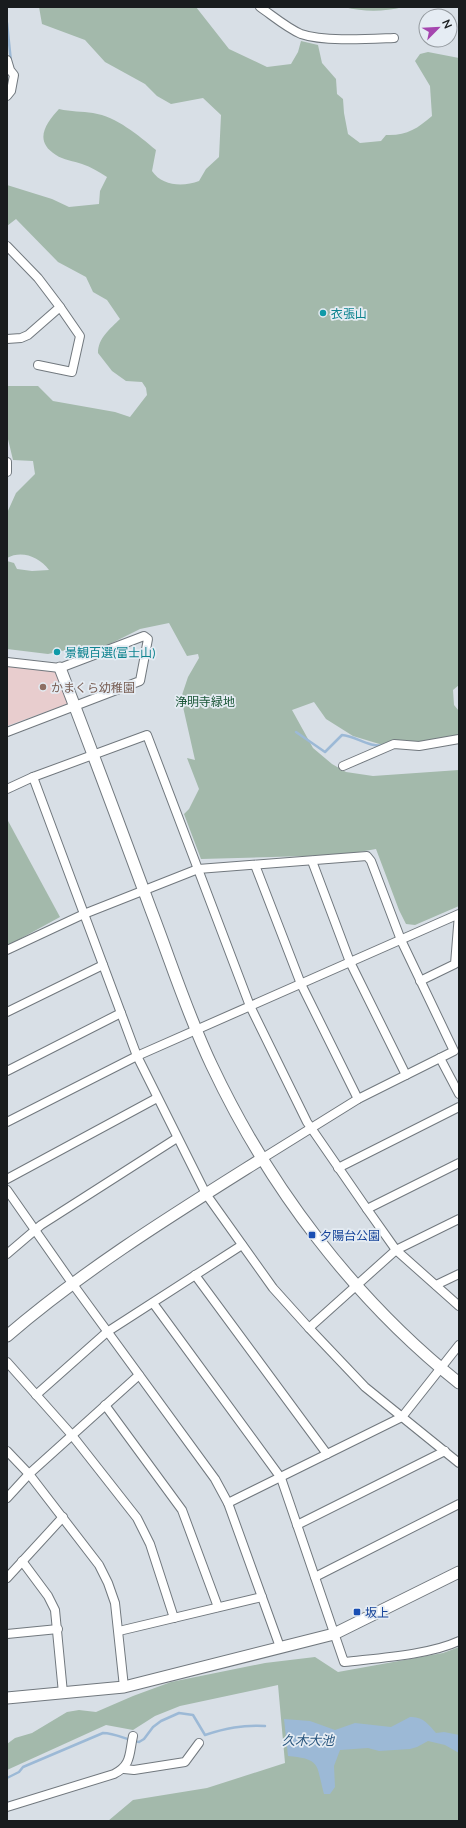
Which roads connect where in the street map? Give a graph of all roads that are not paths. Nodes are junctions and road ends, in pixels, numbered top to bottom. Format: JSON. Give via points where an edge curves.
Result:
{"nodes":[{"id":1,"x":260,"y":7,"type":"edge"},
{"id":2,"x":394,"y":38,"type":"dead end"},
{"id":3,"x":7,"y":60,"type":"edge"},
{"id":4,"x":7,"y":96,"type":"edge"},
{"id":5,"x":7,"y":246,"type":"edge"},
{"id":6,"x":60,"y":307,"type":"junction"},
{"id":7,"x":7,"y":339,"type":"edge"},
{"id":8,"x":38,"y":365,"type":"dead end"},
{"id":9,"x":7,"y":462,"type":"edge"},
{"id":10,"x":7,"y":472,"type":"edge"},
{"id":11,"x":7,"y":662,"type":"edge"},
{"id":12,"x":60,"y":668,"type":"junction"},
{"id":13,"x":75,"y":706,"type":"junction"},
{"id":14,"x":7,"y":732,"type":"edge"},
{"id":15,"x":459,"y":739,"type":"edge"},
{"id":16,"x":93,"y":755,"type":"junction"},
{"id":17,"x":343,"y":766,"type":"dead end"},
{"id":18,"x":33,"y":777,"type":"junction"},
{"id":19,"x":7,"y":789,"type":"edge"},
{"id":20,"x":312,"y":861,"type":"junction"},
{"id":21,"x":255,"y":865,"type":"junction"},
{"id":22,"x":198,"y":868,"type":"junction"},
{"id":23,"x":144,"y":890,"type":"junction"},
{"id":24,"x":84,"y":914,"type":"junction"},
{"id":25,"x":401,"y":940,"type":"junction"},
{"id":26,"x":7,"y":950,"type":"edge"},
{"id":27,"x":350,"y":962,"type":"junction"},
{"id":28,"x":103,"y":965,"type":"junction"},
{"id":29,"x":420,"y":981,"type":"junction"},
{"id":30,"x":301,"y":984,"type":"junction"},
{"id":31,"x":250,"y":1006,"type":"junction"},
{"id":32,"x":7,"y":1012,"type":"edge"},
{"id":33,"x":121,"y":1013,"type":"junction"},
{"id":34,"x":196,"y":1030,"type":"junction"},
{"id":35,"x":137,"y":1056,"type":"junction"},
{"id":36,"x":440,"y":1058,"type":"junction"},
{"id":37,"x":7,"y":1071,"type":"edge"},
{"id":38,"x":406,"y":1075,"type":"junction"},
{"id":39,"x":459,"y":1094,"type":"edge"},
{"id":40,"x":157,"y":1098,"type":"junction"},
{"id":41,"x":358,"y":1099,"type":"junction"},
{"id":42,"x":459,"y":1107,"type":"edge"},
{"id":43,"x":7,"y":1122,"type":"edge"},
{"id":44,"x":311,"y":1127,"type":"junction"},
{"id":45,"x":177,"y":1138,"type":"junction"},
{"id":46,"x":263,"y":1158,"type":"junction"},
{"id":47,"x":459,"y":1163,"type":"edge"},
{"id":48,"x":338,"y":1168,"type":"junction"},
{"id":49,"x":7,"y":1179,"type":"edge"},
{"id":50,"x":7,"y":1190,"type":"edge"},
{"id":51,"x":206,"y":1194,"type":"junction"},
{"id":52,"x":367,"y":1210,"type":"junction"},
{"id":53,"x":459,"y":1218,"type":"edge"},
{"id":54,"x":34,"y":1230,"type":"junction"},
{"id":55,"x":242,"y":1245,"type":"junction"},
{"id":56,"x":396,"y":1250,"type":"junction"},
{"id":57,"x":7,"y":1254,"type":"edge"},
{"id":58,"x":459,"y":1274,"type":"edge"},
{"id":59,"x":195,"y":1275,"type":"junction"},
{"id":60,"x":72,"y":1283,"type":"junction"},
{"id":61,"x":357,"y":1285,"type":"junction"},
{"id":62,"x":436,"y":1285,"type":"junction"},
{"id":63,"x":153,"y":1303,"type":"junction"},
{"id":64,"x":459,"y":1306,"type":"edge"},
{"id":65,"x":309,"y":1328,"type":"junction"},
{"id":66,"x":107,"y":1332,"type":"junction"},
{"id":67,"x":7,"y":1336,"type":"edge"},
{"id":68,"x":459,"y":1345,"type":"edge"},
{"id":69,"x":7,"y":1362,"type":"edge"},
{"id":70,"x":441,"y":1368,"type":"junction"},
{"id":71,"x":139,"y":1375,"type":"junction"},
{"id":72,"x":459,"y":1383,"type":"edge"},
{"id":73,"x":36,"y":1395,"type":"junction"},
{"id":74,"x":105,"y":1405,"type":"junction"},
{"id":75,"x":402,"y":1417,"type":"junction"},
{"id":76,"x":71,"y":1434,"type":"junction"},
{"id":77,"x":7,"y":1451,"type":"edge"},
{"id":78,"x":445,"y":1451,"type":"junction"},
{"id":79,"x":327,"y":1454,"type":"junction"},
{"id":80,"x":459,"y":1463,"type":"edge"},
{"id":81,"x":29,"y":1474,"type":"junction"},
{"id":82,"x":281,"y":1478,"type":"junction"},
{"id":83,"x":7,"y":1498,"type":"edge"},
{"id":84,"x":228,"y":1502,"type":"junction"},
{"id":85,"x":459,"y":1504,"type":"edge"},
{"id":86,"x":63,"y":1517,"type":"junction"},
{"id":87,"x":297,"y":1525,"type":"junction"},
{"id":88,"x":22,"y":1561,"type":"junction"},
{"id":89,"x":459,"y":1572,"type":"edge"},
{"id":90,"x":315,"y":1577,"type":"junction"},
{"id":91,"x":7,"y":1578,"type":"edge"},
{"id":92,"x":262,"y":1596,"type":"junction"},
{"id":93,"x":218,"y":1607,"type":"junction"},
{"id":94,"x":174,"y":1618,"type":"junction"},
{"id":95,"x":58,"y":1630,"type":"junction"},
{"id":96,"x":119,"y":1631,"type":"junction"},
{"id":97,"x":7,"y":1634,"type":"edge"},
{"id":98,"x":334,"y":1634,"type":"junction"},
{"id":99,"x":459,"y":1641,"type":"edge"},
{"id":100,"x":280,"y":1647,"type":"junction"},
{"id":101,"x":124,"y":1687,"type":"junction"},
{"id":102,"x":63,"y":1693,"type":"junction"},
{"id":103,"x":7,"y":1698,"type":"edge"},
{"id":104,"x":132,"y":1739,"type":"dead end"},
{"id":105,"x":199,"y":1743,"type":"dead end"},
{"id":106,"x":124,"y":1769,"type":"junction"},
{"id":107,"x":7,"y":1808,"type":"edge"}],
"edges":[{"from":1,"to":2,"type":"street","via":[[299,33],[310,37],[353,40]]},
{"from":3,"to":4,"type":"street","via":[[14,75],[11,91]]},
{"from":5,"to":6,"type":"street","via":[[38,278]]},
{"from":6,"to":7,"type":"street","via":[[28,335]]},
{"from":6,"to":8,"type":"street","via":[[80,336],[72,372]]},
{"from":9,"to":10,"type":"street"},
{"from":11,"to":12,"type":"street"},
{"from":12,"to":13,"type":"street"},
{"from":12,"to":13,"type":"street","via":[[144,636],[148,639],[140,682]]},
{"from":13,"to":14,"type":"street"},
{"from":13,"to":16,"type":"street"},
{"from":15,"to":17,"type":"street","via":[[419,746],[394,744]]},
{"from":16,"to":18,"type":"street"},
{"from":16,"to":22,"type":"street","via":[[147,735]]},
{"from":16,"to":23,"type":"street"},
{"from":18,"to":19,"type":"street"},
{"from":18,"to":24,"type":"street"},
{"from":20,"to":21,"type":"street"},
{"from":20,"to":25,"type":"street","via":[[367,856]]},
{"from":20,"to":27,"type":"street"},
{"from":21,"to":22,"type":"street"},
{"from":21,"to":30,"type":"street"},
{"from":22,"to":23,"type":"street"},
{"from":22,"to":31,"type":"street"},
{"from":23,"to":24,"type":"street"},
{"from":23,"to":34,"type":"street"},
{"from":24,"to":26,"type":"street"},
{"from":24,"to":28,"type":"street"},
{"from":25,"to":27,"type":"street"},
{"from":25,"to":29,"type":"street"},
{"from":25,"to":29,"type":"street","via":[[458,914],[455,964]]},
{"from":27,"to":30,"type":"street"},
{"from":27,"to":38,"type":"street"},
{"from":28,"to":32,"type":"street"},
{"from":28,"to":33,"type":"street"},
{"from":29,"to":36,"type":"street","via":[[454,1051]]},
{"from":30,"to":31,"type":"street"},
{"from":30,"to":41,"type":"street"},
{"from":31,"to":34,"type":"street"},
{"from":31,"to":44,"type":"street"},
{"from":33,"to":35,"type":"street"},
{"from":33,"to":37,"type":"street"},
{"from":34,"to":35,"type":"street"},
{"from":34,"to":46,"type":"street","via":[[233,1108]]},
{"from":35,"to":40,"type":"street"},
{"from":35,"to":43,"type":"street"},
{"from":36,"to":38,"type":"street"},
{"from":36,"to":39,"type":"street"},
{"from":38,"to":41,"type":"street"},
{"from":40,"to":45,"type":"street"},
{"from":40,"to":49,"type":"street"},
{"from":41,"to":44,"type":"street"},
{"from":42,"to":48,"type":"street"},
{"from":44,"to":46,"type":"street"},
{"from":44,"to":48,"type":"street"},
{"from":45,"to":51,"type":"street"},
{"from":45,"to":54,"type":"street"},
{"from":46,"to":51,"type":"street"},
{"from":46,"to":61,"type":"street","via":[[304,1220]]},
{"from":47,"to":52,"type":"street"},
{"from":48,"to":52,"type":"street"},
{"from":50,"to":54,"type":"street"},
{"from":51,"to":55,"type":"street"},
{"from":51,"to":60,"type":"street"},
{"from":52,"to":56,"type":"street"},
{"from":53,"to":56,"type":"street"},
{"from":54,"to":57,"type":"street"},
{"from":54,"to":60,"type":"street"},
{"from":55,"to":59,"type":"street"},
{"from":55,"to":65,"type":"street","via":[[273,1288]]},
{"from":56,"to":61,"type":"street"},
{"from":56,"to":62,"type":"street"},
{"from":58,"to":62,"type":"street"},
{"from":59,"to":63,"type":"street"},
{"from":59,"to":79,"type":"street"},
{"from":60,"to":66,"type":"street"},
{"from":60,"to":67,"type":"street"},
{"from":61,"to":65,"type":"street"},
{"from":61,"to":70,"type":"street"},
{"from":62,"to":64,"type":"street"},
{"from":63,"to":66,"type":"street"},
{"from":63,"to":82,"type":"street"},
{"from":65,"to":75,"type":"street","via":[[365,1387]]},
{"from":66,"to":71,"type":"street"},
{"from":66,"to":73,"type":"street"},
{"from":68,"to":70,"type":"street"},
{"from":69,"to":73,"type":"street"},
{"from":70,"to":72,"type":"street"},
{"from":70,"to":75,"type":"street"},
{"from":71,"to":74,"type":"street"},
{"from":71,"to":84,"type":"street","via":[[199,1454]]},
{"from":73,"to":76,"type":"street"},
{"from":74,"to":76,"type":"street"},
{"from":74,"to":93,"type":"street","via":[[182,1510]]},
{"from":75,"to":78,"type":"street"},
{"from":75,"to":79,"type":"street"},
{"from":76,"to":81,"type":"street"},
{"from":76,"to":94,"type":"street","via":[[144,1528]]},
{"from":77,"to":81,"type":"street"},
{"from":78,"to":80,"type":"street"},
{"from":78,"to":87,"type":"street"},
{"from":79,"to":82,"type":"street"},
{"from":81,"to":83,"type":"street"},
{"from":81,"to":86,"type":"street"},
{"from":82,"to":84,"type":"street"},
{"from":82,"to":87,"type":"street"},
{"from":84,"to":92,"type":"street"},
{"from":85,"to":90,"type":"street"},
{"from":86,"to":88,"type":"street"},
{"from":86,"to":96,"type":"street","via":[[100,1565],[115,1603]]},
{"from":87,"to":90,"type":"street"},
{"from":88,"to":91,"type":"street"},
{"from":88,"to":95,"type":"street","via":[[48,1596],[55,1610]]},
{"from":89,"to":98,"type":"street"},
{"from":90,"to":98,"type":"street"},
{"from":92,"to":93,"type":"street"},
{"from":92,"to":100,"type":"street"},
{"from":93,"to":94,"type":"street"},
{"from":94,"to":96,"type":"street"},
{"from":95,"to":97,"type":"street"},
{"from":95,"to":102,"type":"street"},
{"from":96,"to":101,"type":"street"},
{"from":98,"to":99,"type":"street","via":[[344,1662],[427,1651]]},
{"from":98,"to":100,"type":"street"},
{"from":100,"to":101,"type":"street"},
{"from":101,"to":102,"type":"street"},
{"from":102,"to":103,"type":"street"},
{"from":104,"to":106,"type":"street"},
{"from":105,"to":106,"type":"street","via":[[185,1762],[134,1770]]},
{"from":106,"to":107,"type":"street"}]}
